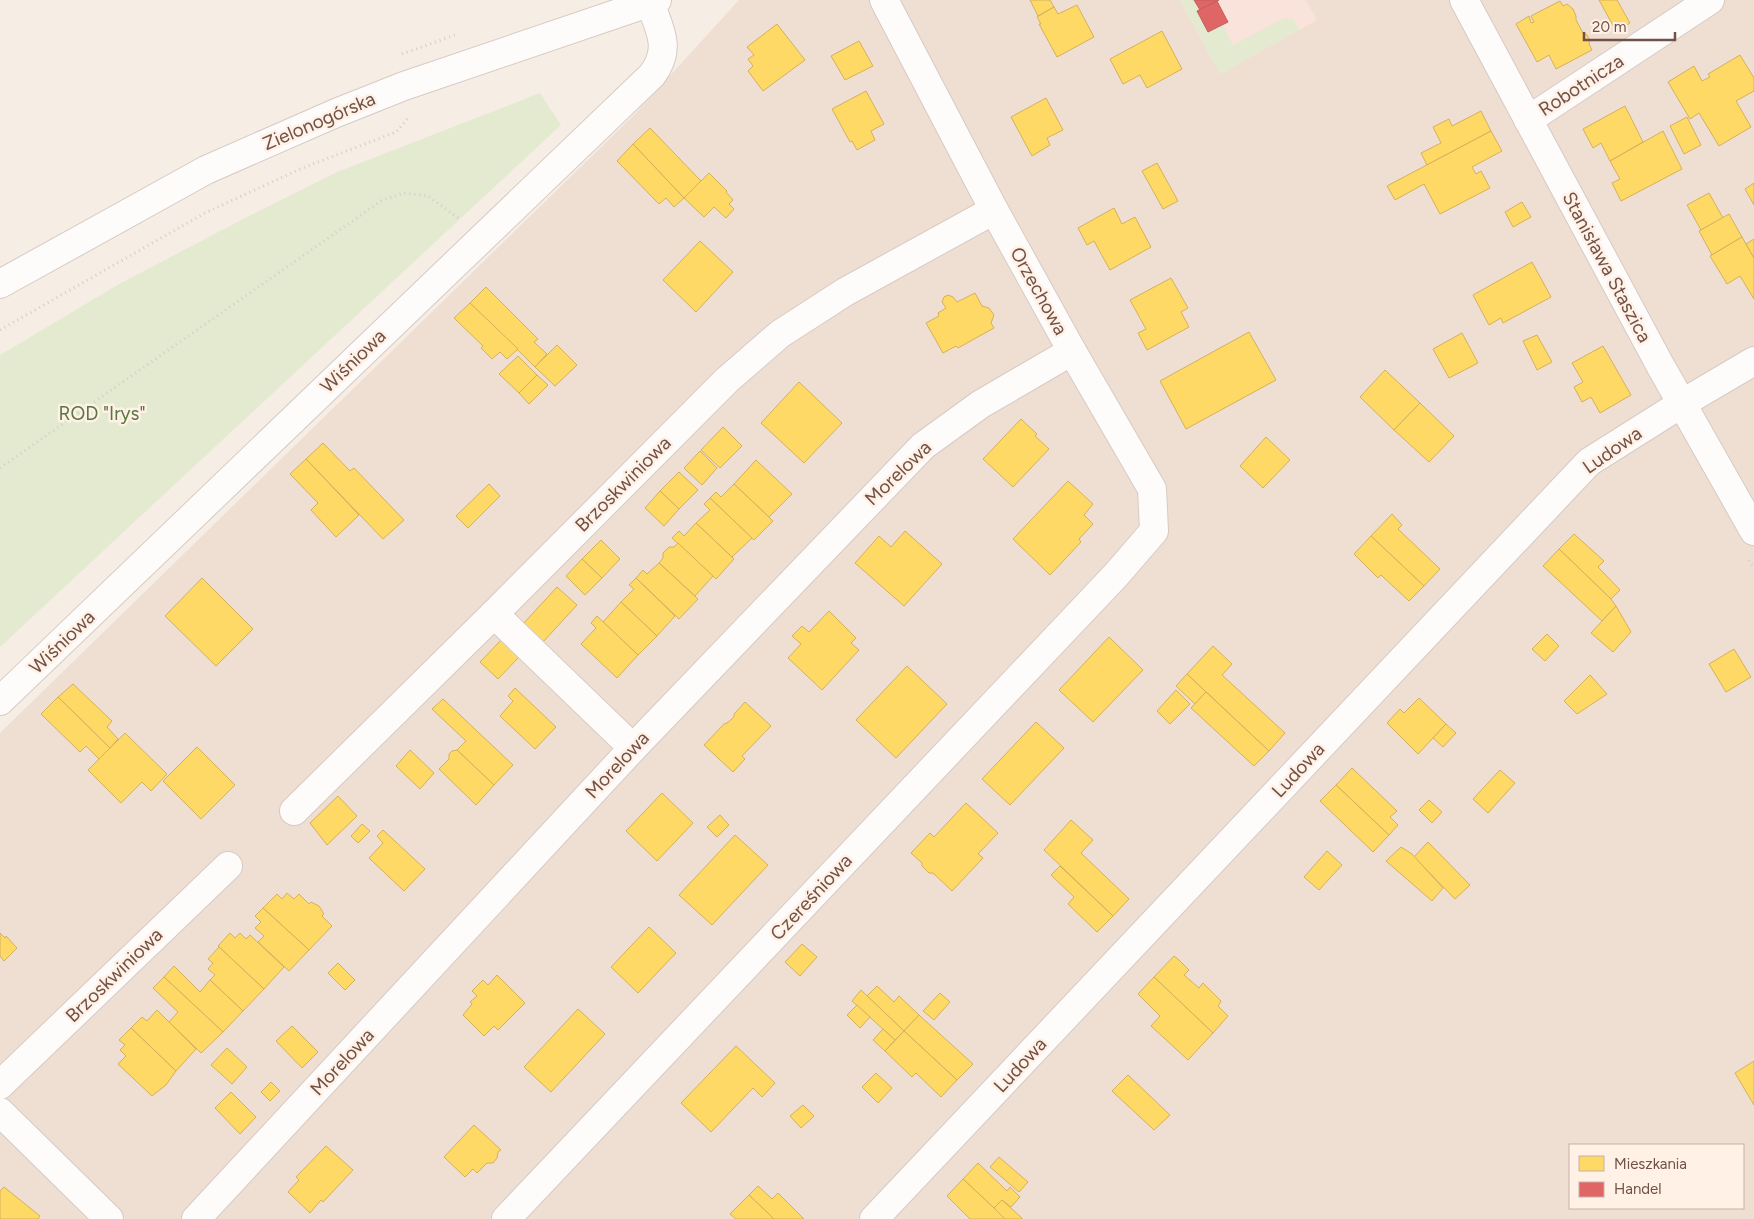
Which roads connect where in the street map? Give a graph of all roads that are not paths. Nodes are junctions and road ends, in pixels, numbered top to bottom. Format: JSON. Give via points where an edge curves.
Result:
{"nodes":[{"id":1,"x":884,"y":0,"type":"edge"},
{"id":2,"x":1464,"y":0,"type":"edge"},
{"id":3,"x":1710,"y":0,"type":"edge"},
{"id":4,"x":654,"y":2,"type":"edge"},
{"id":5,"x":1528,"y":120,"type":"junction"},
{"id":6,"x":994,"y":210,"type":"junction"},
{"id":7,"x":0,"y":284,"type":"edge"},
{"id":8,"x":1072,"y":351,"type":"junction"},
{"id":9,"x":1754,"y":361,"type":"edge"},
{"id":10,"x":1682,"y":404,"type":"junction"},
{"id":11,"x":1754,"y":531,"type":"edge"},
{"id":12,"x":1116,"y":575,"type":"joint"},
{"id":13,"x":494,"y":614,"type":"junction"},
{"id":14,"x":0,"y":701,"type":"edge"},
{"id":15,"x":633,"y":748,"type":"junction"},
{"id":16,"x":294,"y":811,"type":"dead end"},
{"id":17,"x":228,"y":866,"type":"dead end"},
{"id":18,"x":0,"y":1085,"type":"edge"},
{"id":19,"x":0,"y":1112,"type":"edge"},
{"id":20,"x":109,"y":1219,"type":"edge"},
{"id":21,"x":196,"y":1219,"type":"edge"},
{"id":22,"x":506,"y":1219,"type":"edge"},
{"id":23,"x":874,"y":1219,"type":"edge"}],
"edges":[{"from":1,"to":6,"type":"street","name":"Orzechowa"},
{"from":2,"to":5,"type":"street","name":"Stanisława Staszica"},
{"from":3,"to":5,"type":"street","name":"Robotnicza"},
{"from":4,"to":7,"type":"street","name":"Zielonogórska","via":[[404,86],[336,113],[206,170]]},
{"from":4,"to":14,"type":"street","name":"Wiśniowa","via":[[663,42],[661,60],[652,75]]},
{"from":5,"to":10,"type":"street","name":"Stanisława Staszica"},
{"from":6,"to":8,"type":"street","name":"Orzechowa"},
{"from":6,"to":13,"type":"street","name":"Brzoskwiniowa","via":[[845,292],[780,334],[726,380]]},
{"from":8,"to":12,"type":"street","name":"Orzechowa","via":[[1152,489],[1154,531]]},
{"from":8,"to":15,"type":"street","name":"Morelowa","via":[[981,404],[923,446]]},
{"from":9,"to":10,"type":"street","name":"Ludowa"},
{"from":10,"to":11,"type":"street","name":"Stanisława Staszica"},
{"from":10,"to":23,"type":"street","name":"Ludowa","via":[[1589,462]]},
{"from":12,"to":22,"type":"street","name":"Czereśniowa"},
{"from":13,"to":15,"type":"street"},
{"from":13,"to":16,"type":"street","name":"Brzoskwiniowa"},
{"from":15,"to":21,"type":"street","name":"Morelowa"},
{"from":17,"to":18,"type":"street","name":"Brzoskwiniowa"},
{"from":19,"to":20,"type":"street"}]}
